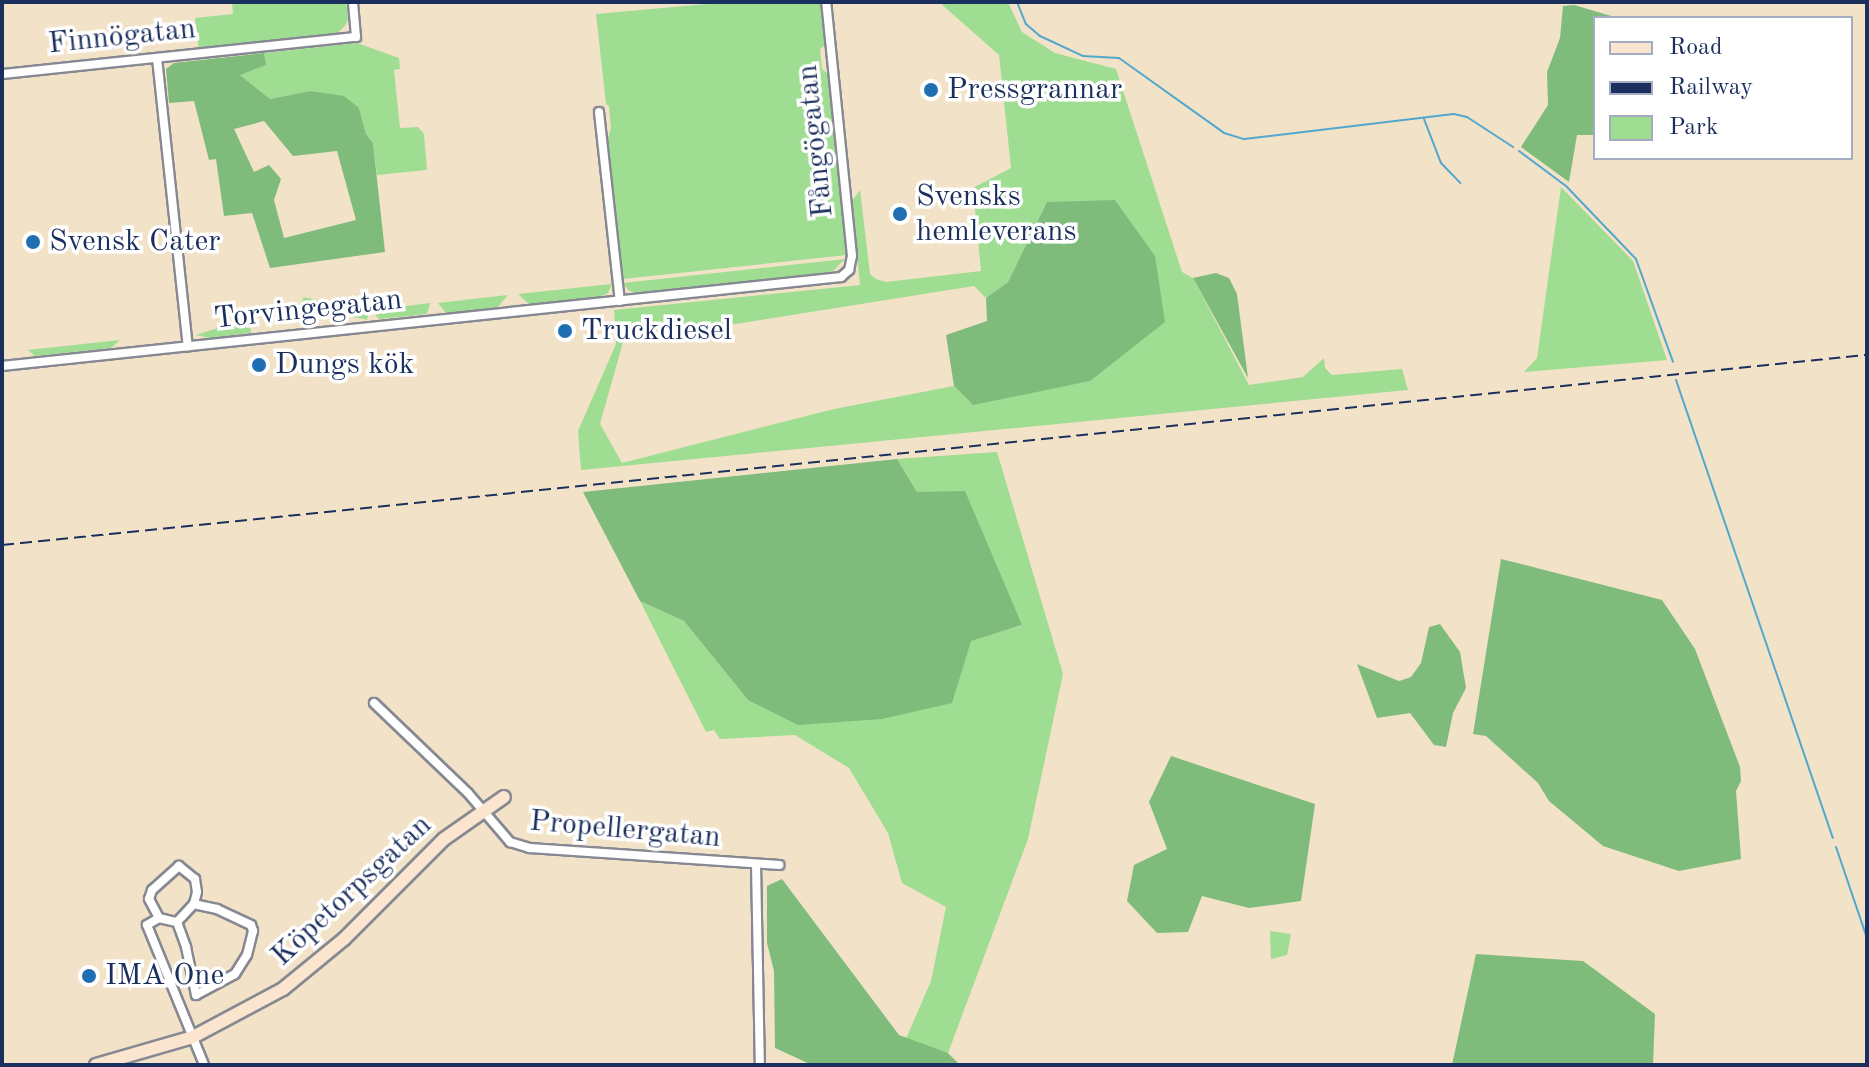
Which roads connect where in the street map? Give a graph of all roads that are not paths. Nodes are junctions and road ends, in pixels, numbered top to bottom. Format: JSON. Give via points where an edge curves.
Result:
{"nodes":[{"id":1,"x":353,"y":2,"type":"edge"},
{"id":2,"x":826,"y":2,"type":"edge"},
{"id":3,"x":157,"y":58,"type":"junction"},
{"id":4,"x":2,"y":74,"type":"edge"},
{"id":5,"x":599,"y":112,"type":"dead end"},
{"id":6,"x":846,"y":274,"type":"joint"},
{"id":7,"x":620,"y":301,"type":"junction"},
{"id":8,"x":188,"y":346,"type":"junction"},
{"id":9,"x":2,"y":366,"type":"edge"},
{"id":10,"x":374,"y":703,"type":"dead end"},
{"id":11,"x":504,"y":797,"type":"dead end"},
{"id":12,"x":482,"y":811,"type":"junction"},
{"id":13,"x":756,"y":864,"type":"junction"},
{"id":14,"x":779,"y":865,"type":"dead end"},
{"id":15,"x":194,"y":904,"type":"junction"},
{"id":16,"x":159,"y":918,"type":"junction"},
{"id":17,"x":177,"y":922,"type":"junction"},
{"id":18,"x":193,"y":1037,"type":"junction"},
{"id":19,"x":96,"y":1065,"type":"edge"},
{"id":20,"x":204,"y":1065,"type":"edge"},
{"id":21,"x":760,"y":1065,"type":"edge"}],
"edges":[{"from":1,"to":3,"type":"street","name":"Finnögatan","via":[[356,37]]},
{"from":2,"to":6,"type":"street","name":"Fångögatan","via":[[852,256]]},
{"from":3,"to":4,"type":"street","name":"Finnögatan"},
{"from":3,"to":8,"type":"street"},
{"from":5,"to":7,"type":"street"},
{"from":6,"to":7,"type":"street","name":"Torvingegatan"},
{"from":7,"to":8,"type":"street","name":"Torvingegatan"},
{"from":8,"to":9,"type":"street","name":"Torvingegatan"},
{"from":10,"to":12,"type":"street","name":"Propellergatan"},
{"from":11,"to":12,"type":"street","name":"Köpetorpsgatan"},
{"from":12,"to":13,"type":"street","name":"Propellergatan","via":[[510,842],[530,848]]},
{"from":12,"to":18,"type":"street","name":"Köpetorpsgatan","via":[[424,857],[303,975],[259,1005]]},
{"from":13,"to":14,"type":"street","name":"Propellergatan"},
{"from":13,"to":21,"type":"street"},
{"from":15,"to":16,"type":"street","via":[[195,879],[179,866],[152,890],[149,899]]},
{"from":15,"to":17,"type":"street"},
{"from":15,"to":17,"type":"street","via":[[251,925],[247,955],[235,974],[196,995]]},
{"from":16,"to":17,"type":"street"},
{"from":16,"to":18,"type":"street","via":[[147,925]]},
{"from":18,"to":19,"type":"street","name":"Köpetorpsgatan"},
{"from":18,"to":20,"type":"street"}]}
